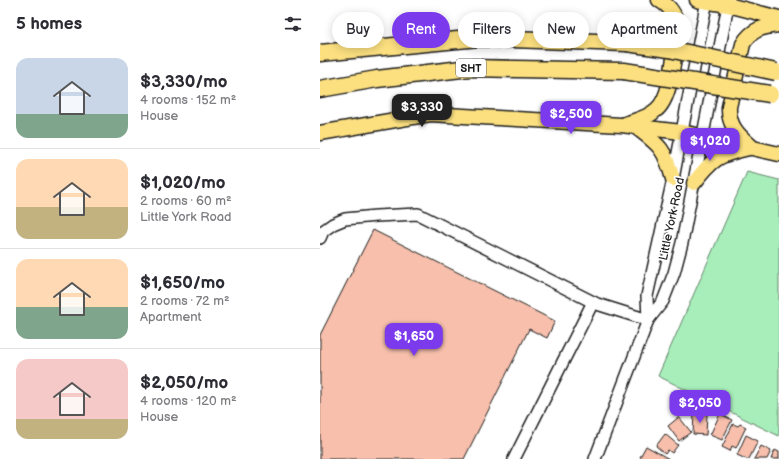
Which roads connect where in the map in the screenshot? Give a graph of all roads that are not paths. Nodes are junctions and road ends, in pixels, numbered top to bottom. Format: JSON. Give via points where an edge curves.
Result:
{"nodes":[{"id":1,"x":659,"y":0,"type":"edge"},
{"id":2,"x":703,"y":0,"type":"edge"},
{"id":3,"x":752,"y":0,"type":"edge"},
{"id":4,"x":729,"y":3,"type":"edge"},
{"id":5,"x":777,"y":20,"type":"edge"},
{"id":6,"x":320,"y":53,"type":"edge"},
{"id":7,"x":778,"y":73,"type":"edge"},
{"id":8,"x":320,"y":89,"type":"edge"},
{"id":9,"x":775,"y":95,"type":"edge"},
{"id":10,"x":621,"y":125,"type":"junction"},
{"id":11,"x":637,"y":128,"type":"junction"},
{"id":12,"x":682,"y":132,"type":"junction"},
{"id":13,"x":320,"y":133,"type":"edge"},
{"id":14,"x":703,"y":136,"type":"junction"},
{"id":15,"x":753,"y":147,"type":"junction"},
{"id":16,"x":779,"y":154,"type":"edge"},
{"id":17,"x":673,"y":179,"type":"junction"},
{"id":18,"x":694,"y":183,"type":"junction"},
{"id":19,"x":320,"y":238,"type":"edge"},
{"id":20,"x":593,"y":302,"type":"junction"},
{"id":21,"x":648,"y":320,"type":"junction"},
{"id":22,"x":514,"y":459,"type":"edge"},
{"id":23,"x":595,"y":459,"type":"edge"}],
"edges":[{"from":1,"to":10,"type":"main road","via":[[669,8],[678,25],[666,97],[653,113]]},
{"from":2,"to":4,"type":"main road"},
{"from":2,"to":12,"type":"street","name":"Little York Road"},
{"from":3,"to":5,"type":"main road"},
{"from":4,"to":5,"type":"main road"},
{"from":4,"to":14,"type":"street","name":"Little York Road"},
{"from":5,"to":15,"type":"main road","via":[[756,30],[743,44],[729,107],[728,115],[734,130]]},
{"from":6,"to":7,"type":"highway","bridge":true,"via":[[479,38],[627,43],[669,49]]},
{"from":8,"to":9,"type":"highway","number":"SHT","bridge":true,"via":[[377,79],[470,68],[624,71]]},
{"from":10,"to":11,"type":"main road"},
{"from":10,"to":13,"type":"main road","via":[[430,114]]},
{"from":11,"to":12,"type":"main road"},
{"from":11,"to":17,"type":"main road","via":[[662,149]]},
{"from":12,"to":14,"type":"main road"},
{"from":12,"to":17,"type":"street","name":"Little York Road"},
{"from":14,"to":15,"type":"main road"},
{"from":14,"to":18,"type":"street","name":"Little York Road"},
{"from":15,"to":16,"type":"main road"},
{"from":15,"to":18,"type":"main road","via":[[718,157]]},
{"from":17,"to":21,"type":"street","name":"Little York Road","via":[[647,296]]},
{"from":18,"to":21,"type":"street","name":"Little York Road","via":[[674,273],[663,302]]},
{"from":19,"to":20,"type":"street","via":[[323,231],[345,219],[418,214]]},
{"from":20,"to":21,"type":"street"},
{"from":20,"to":22,"type":"street"},
{"from":21,"to":23,"type":"street","name":"Little York Road"}]}
